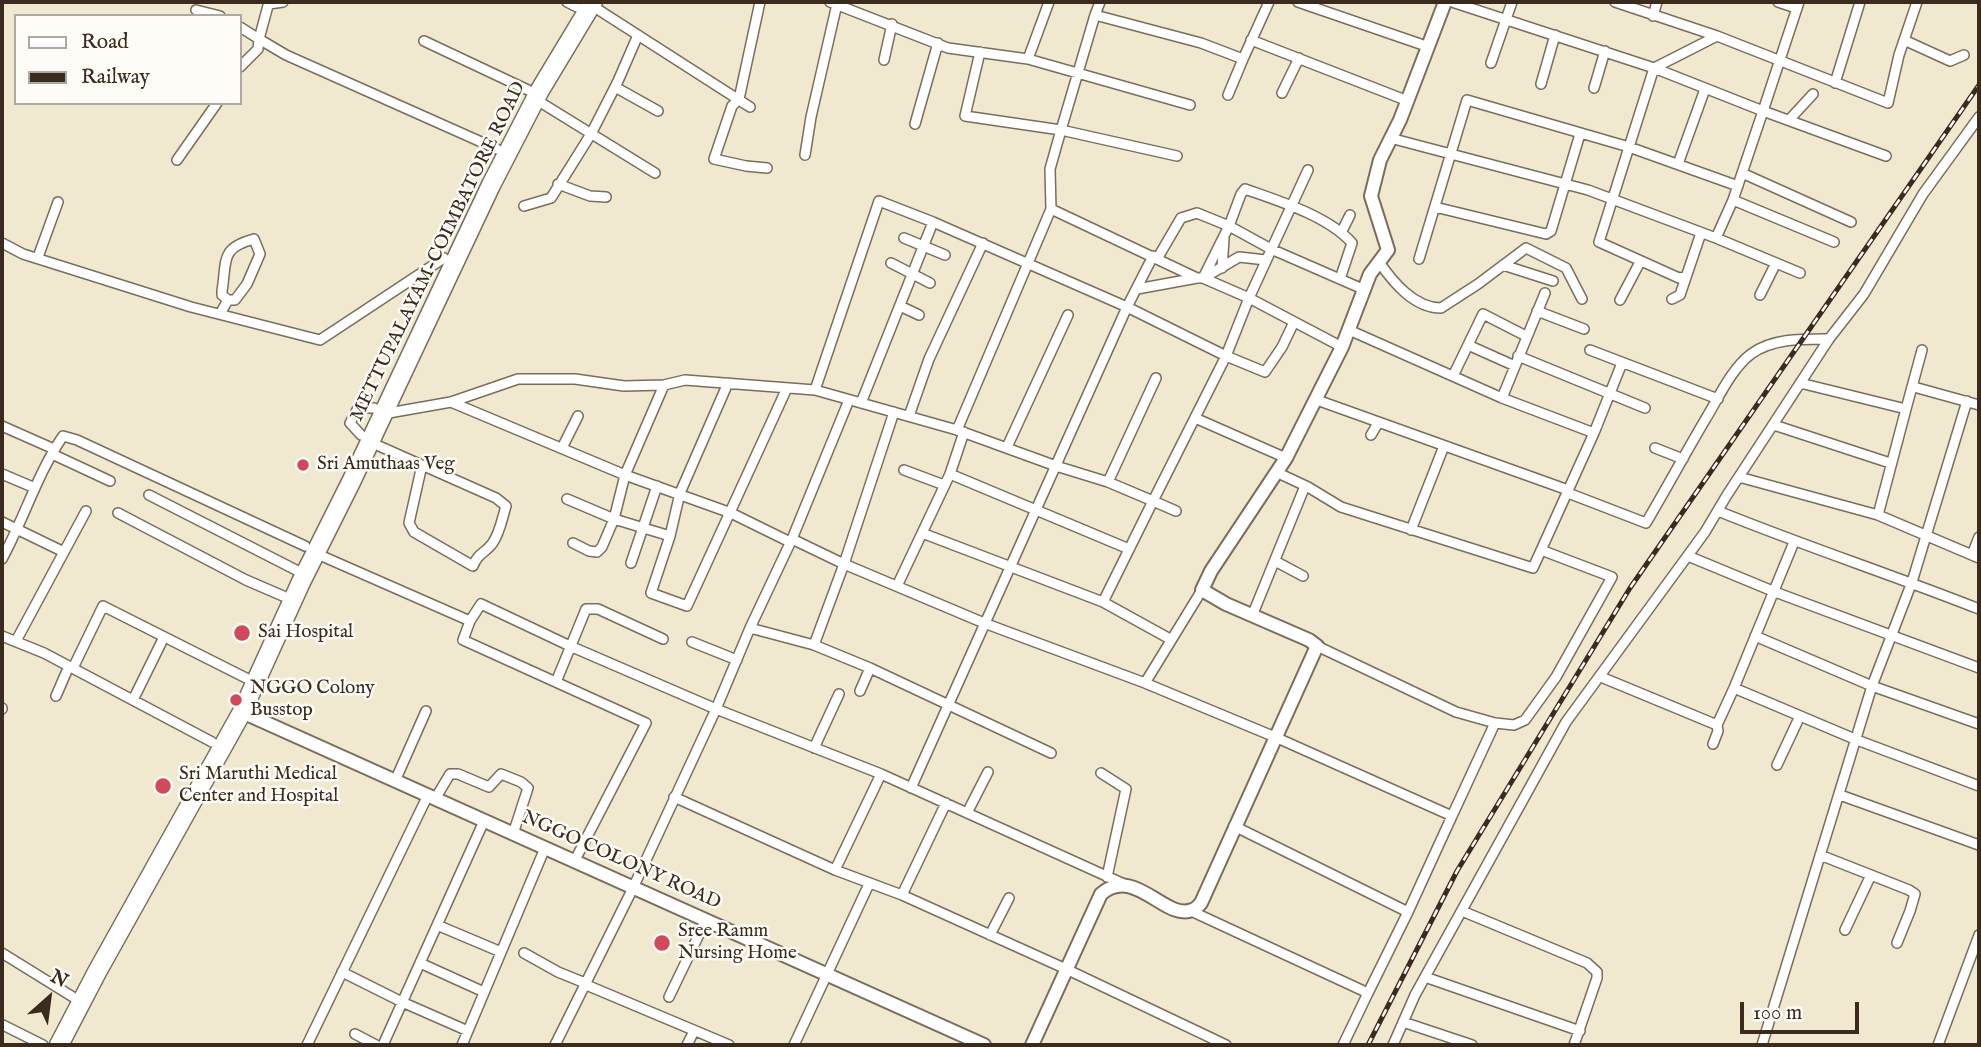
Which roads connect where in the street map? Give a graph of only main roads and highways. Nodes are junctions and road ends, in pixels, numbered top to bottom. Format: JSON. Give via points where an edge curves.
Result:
{"nodes":[{"id":1,"x":582,"y":4,"type":"edge"},
{"id":2,"x":531,"y":94,"type":"junction"},
{"id":3,"x":443,"y":270,"type":"junction"},
{"id":4,"x":310,"y":550,"type":"junction"},
{"id":5,"x":237,"y":710,"type":"junction"},
{"id":6,"x":45,"y":1045,"type":"edge"},
{"id":7,"x":59,"y":1045,"type":"edge"}],
"edges":[{"from":1,"to":2,"type":"highway","name":"METTUPALAYAM-COIMBATORE ROAD"},
{"from":2,"to":3,"type":"highway","name":"METTUPALAYAM-COIMBATORE ROAD"},
{"from":2,"to":3,"type":"highway","via":[[497,149]]},
{"from":3,"to":4,"type":"highway","name":"METTUPALAYAM-COIMBATORE ROAD"},
{"from":4,"to":5,"type":"highway","name":"METTUPALAYAM-COIMBATORE ROAD"},
{"from":4,"to":5,"type":"highway","via":[[283,596],[246,678]]},
{"from":5,"to":6,"type":"highway","via":[[212,743]]},
{"from":5,"to":7,"type":"highway","name":"METTUPALAYAM-COIMBATORE ROAD"}]}
